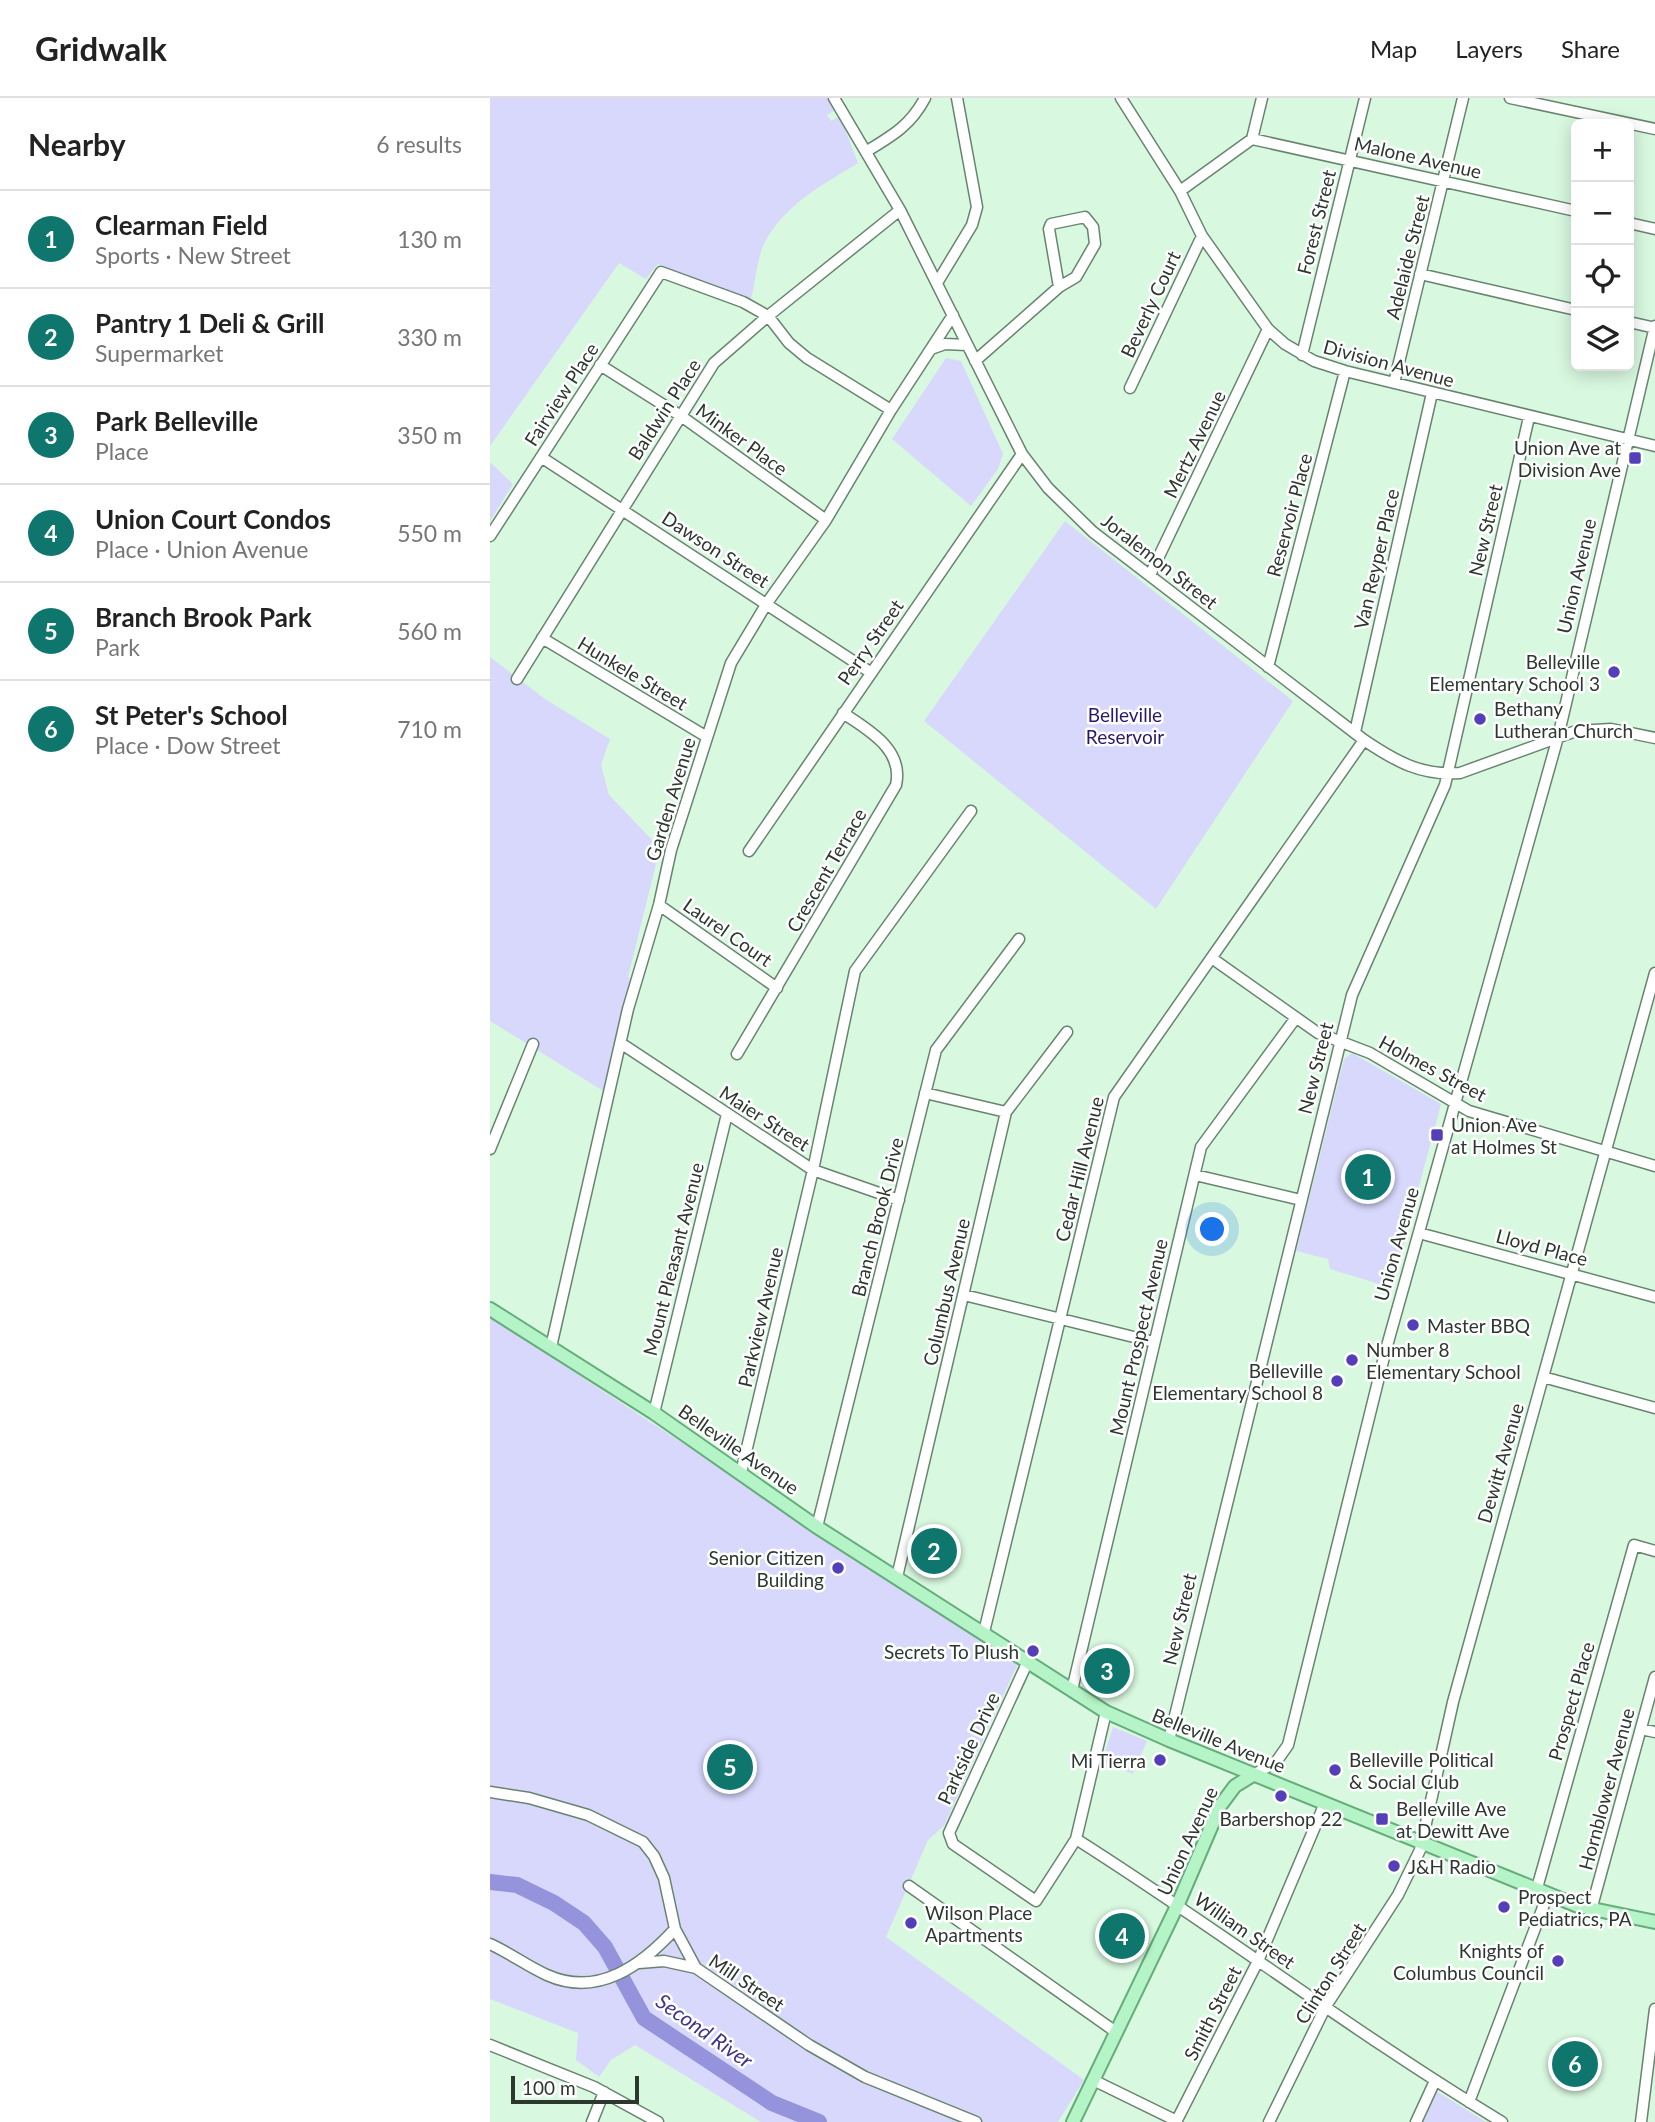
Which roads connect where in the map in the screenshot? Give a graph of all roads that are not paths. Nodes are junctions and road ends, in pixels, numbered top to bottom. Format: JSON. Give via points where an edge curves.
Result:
{"nodes":[{"id":1,"x":834,"y":98,"type":"edge"},
{"id":2,"x":925,"y":98,"type":"edge"},
{"id":3,"x":957,"y":98,"type":"edge"},
{"id":4,"x":1121,"y":98,"type":"edge"},
{"id":5,"x":1262,"y":98,"type":"edge"},
{"id":6,"x":1364,"y":98,"type":"edge"},
{"id":7,"x":1463,"y":98,"type":"edge"},
{"id":8,"x":1510,"y":98,"type":"edge"},
{"id":9,"x":1655,"y":130,"type":"edge"},
{"id":10,"x":1252,"y":139,"type":"junction"},
{"id":11,"x":867,"y":151,"type":"junction"},
{"id":12,"x":1350,"y":159,"type":"junction"},
{"id":13,"x":1444,"y":181,"type":"junction"},
{"id":14,"x":1180,"y":191,"type":"junction"},
{"id":15,"x":900,"y":210,"type":"junction"},
{"id":16,"x":1571,"y":210,"type":"edge"},
{"id":17,"x":1634,"y":224,"type":"edge"},
{"id":18,"x":1655,"y":229,"type":"edge"},
{"id":19,"x":1202,"y":236,"type":"junction"},
{"id":20,"x":1420,"y":274,"type":"junction"},
{"id":21,"x":937,"y":283,"type":"junction"},
{"id":22,"x":1059,"y":287,"type":"junction"},
{"id":23,"x":1571,"y":309,"type":"edge"},
{"id":24,"x":953,"y":315,"type":"junction"},
{"id":25,"x":768,"y":316,"type":"junction"},
{"id":26,"x":1634,"y":323,"type":"edge"},
{"id":27,"x":1655,"y":327,"type":"edge"},
{"id":28,"x":1268,"y":329,"type":"junction"},
{"id":29,"x":1653,"y":342,"type":"edge"},
{"id":30,"x":967,"y":345,"type":"junction"},
{"id":31,"x":931,"y":349,"type":"junction"},
{"id":32,"x":1302,"y":355,"type":"junction"},
{"id":33,"x":975,"y":360,"type":"junction"},
{"id":34,"x":600,"y":365,"type":"junction"},
{"id":35,"x":1345,"y":371,"type":"junction"},
{"id":36,"x":1394,"y":383,"type":"junction"},
{"id":37,"x":1130,"y":388,"type":"dead end"},
{"id":38,"x":1432,"y":393,"type":"junction"},
{"id":39,"x":891,"y":410,"type":"junction"},
{"id":40,"x":681,"y":416,"type":"junction"},
{"id":41,"x":1530,"y":417,"type":"junction"},
{"id":42,"x":1628,"y":439,"type":"junction"},
{"id":43,"x":1655,"y":446,"type":"edge"},
{"id":44,"x":1022,"y":454,"type":"junction"},
{"id":45,"x":541,"y":457,"type":"junction"},
{"id":46,"x":622,"y":509,"type":"junction"},
{"id":47,"x":826,"y":520,"type":"junction"},
{"id":48,"x":490,"y":536,"type":"edge"},
{"id":49,"x":1150,"y":575,"type":"junction"},
{"id":50,"x":767,"y":603,"type":"junction"},
{"id":51,"x":542,"y":638,"type":"junction"},
{"id":52,"x":1268,"y":667,"type":"junction"},
{"id":53,"x":870,"y":672,"type":"junction"},
{"id":54,"x":517,"y":679,"type":"dead end"},
{"id":55,"x":843,"y":713,"type":"junction"},
{"id":56,"x":1354,"y":732,"type":"junction"},
{"id":57,"x":707,"y":737,"type":"junction"},
{"id":58,"x":1558,"y":737,"type":"junction"},
{"id":59,"x":1655,"y":738,"type":"edge"},
{"id":60,"x":1364,"y":740,"type":"junction"},
{"id":61,"x":1448,"y":774,"type":"junction"},
{"id":62,"x":971,"y":811,"type":"dead end"},
{"id":63,"x":750,"y":851,"type":"dead end"},
{"id":64,"x":659,"y":905,"type":"junction"},
{"id":65,"x":1019,"y":939,"type":"dead end"},
{"id":66,"x":1213,"y":959,"type":"junction"},
{"id":67,"x":1655,"y":973,"type":"edge"},
{"id":68,"x":777,"y":988,"type":"junction"},
{"id":69,"x":1295,"y":1019,"type":"junction"},
{"id":70,"x":1067,"y":1032,"type":"dead end"},
{"id":71,"x":1340,"y":1043,"type":"junction"},
{"id":72,"x":533,"y":1044,"type":"dead end"},
{"id":73,"x":622,"y":1044,"type":"junction"},
{"id":74,"x":737,"y":1054,"type":"dead end"},
{"id":75,"x":925,"y":1093,"type":"junction"},
{"id":76,"x":1455,"y":1103,"type":"junction"},
{"id":77,"x":1006,"y":1112,"type":"junction"},
{"id":78,"x":727,"y":1114,"type":"junction"},
{"id":79,"x":490,"y":1149,"type":"edge"},
{"id":80,"x":1606,"y":1152,"type":"junction"},
{"id":81,"x":1655,"y":1166,"type":"edge"},
{"id":82,"x":813,"y":1170,"type":"junction"},
{"id":83,"x":1195,"y":1175,"type":"junction"},
{"id":84,"x":899,"y":1200,"type":"junction"},
{"id":85,"x":1301,"y":1200,"type":"junction"},
{"id":86,"x":1419,"y":1233,"type":"junction"},
{"id":87,"x":1572,"y":1273,"type":"junction"},
{"id":88,"x":964,"y":1295,"type":"junction"},
{"id":89,"x":1655,"y":1297,"type":"edge"},
{"id":90,"x":490,"y":1309,"type":"edge"},
{"id":91,"x":1059,"y":1319,"type":"junction"},
{"id":92,"x":1154,"y":1342,"type":"junction"},
{"id":93,"x":551,"y":1347,"type":"junction"},
{"id":94,"x":1543,"y":1377,"type":"junction"},
{"id":95,"x":1655,"y":1408,"type":"edge"},
{"id":96,"x":654,"y":1413,"type":"junction"},
{"id":97,"x":741,"y":1472,"type":"junction"},
{"id":98,"x":817,"y":1527,"type":"junction"},
{"id":99,"x":1655,"y":1551,"type":"edge"},
{"id":100,"x":897,"y":1577,"type":"junction"},
{"id":101,"x":984,"y":1632,"type":"junction"},
{"id":102,"x":1028,"y":1661,"type":"junction"},
{"id":103,"x":1655,"y":1676,"type":"edge"},
{"id":104,"x":1072,"y":1690,"type":"junction"},
{"id":105,"x":1106,"y":1712,"type":"junction"},
{"id":106,"x":1641,"y":1729,"type":"junction"},
{"id":107,"x":1655,"y":1732,"type":"edge"},
{"id":108,"x":1168,"y":1740,"type":"junction"},
{"id":109,"x":1252,"y":1774,"type":"junction"},
{"id":110,"x":490,"y":1792,"type":"edge"},
{"id":111,"x":1325,"y":1803,"type":"junction"},
{"id":112,"x":1076,"y":1839,"type":"junction"},
{"id":113,"x":1422,"y":1843,"type":"junction"},
{"id":114,"x":909,"y":1886,"type":"dead end"},
{"id":115,"x":1542,"y":1891,"type":"junction"},
{"id":116,"x":1178,"y":1904,"type":"junction"},
{"id":117,"x":1591,"y":1910,"type":"junction"},
{"id":118,"x":1655,"y":1922,"type":"edge"},
{"id":119,"x":675,"y":1929,"type":"junction"},
{"id":120,"x":490,"y":1944,"type":"edge"},
{"id":121,"x":1258,"y":1961,"type":"junction"},
{"id":122,"x":639,"y":1963,"type":"junction"},
{"id":123,"x":696,"y":1968,"type":"junction"},
{"id":124,"x":1326,"y":2006,"type":"junction"},
{"id":125,"x":1655,"y":2009,"type":"edge"},
{"id":126,"x":1116,"y":2032,"type":"junction"},
{"id":127,"x":490,"y":2045,"type":"edge"},
{"id":128,"x":1093,"y":2080,"type":"junction"},
{"id":129,"x":1434,"y":2083,"type":"junction"},
{"id":130,"x":604,"y":2092,"type":"junction"},
{"id":131,"x":1469,"y":2102,"type":"junction"},
{"id":132,"x":592,"y":2122,"type":"edge"},
{"id":133,"x":658,"y":2122,"type":"edge"},
{"id":134,"x":976,"y":2122,"type":"edge"},
{"id":135,"x":1073,"y":2122,"type":"edge"},
{"id":136,"x":1176,"y":2122,"type":"edge"},
{"id":137,"x":1269,"y":2122,"type":"edge"},
{"id":138,"x":1416,"y":2122,"type":"edge"},
{"id":139,"x":1502,"y":2122,"type":"edge"},
{"id":140,"x":1641,"y":2122,"type":"edge"}],
"edges":[{"from":1,"to":11,"type":"street","name":"Joralemon Street"},
{"from":2,"to":11,"type":"street","via":[[904,129]]},
{"from":3,"to":21,"type":"street","via":[[977,206],[972,225]]},
{"from":4,"to":14,"type":"street","name":"Division Avenue"},
{"from":5,"to":10,"type":"street"},
{"from":6,"to":12,"type":"street","name":"Forest Street"},
{"from":7,"to":13,"type":"street","name":"Adelaide Street"},
{"from":8,"to":9,"type":"street"},
{"from":10,"to":12,"type":"street","name":"Malone Avenue"},
{"from":10,"to":14,"type":"street"},
{"from":11,"to":15,"type":"street","name":"Joralemon Street"},
{"from":12,"to":13,"type":"street","name":"Malone Avenue"},
{"from":12,"to":32,"type":"street","name":"Forest Street"},
{"from":13,"to":16,"type":"street","name":"Malone Avenue"},
{"from":13,"to":20,"type":"street","name":"Adelaide Street"},
{"from":14,"to":19,"type":"street","name":"Division Avenue"},
{"from":15,"to":21,"type":"street","name":"Joralemon Street"},
{"from":15,"to":25,"type":"street","name":"Baldwin Place"},
{"from":17,"to":18,"type":"street"},
{"from":19,"to":28,"type":"street","name":"Division Avenue"},
{"from":19,"to":37,"type":"street","name":"Beverly Court"},
{"from":20,"to":23,"type":"street"},
{"from":20,"to":36,"type":"street","name":"Adelaide Street"},
{"from":21,"to":24,"type":"street","name":"Joralemon Street"},
{"from":22,"to":22,"type":"street","via":[[1076,277],[1095,244],[1090,221],[1077,217],[1051,224]]},
{"from":22,"to":33,"type":"street"},
{"from":24,"to":30,"type":"street","name":"Joralemon Street"},
{"from":24,"to":31,"type":"street","name":"Garden Avenue"},
{"from":25,"to":34,"type":"street","name":"Fairview Place","via":[[661,272]]},
{"from":25,"to":39,"type":"street","via":[[807,358]]},
{"from":25,"to":40,"type":"street","name":"Baldwin Place","via":[[721,355]]},
{"from":26,"to":27,"type":"street"},
{"from":27,"to":29,"type":"street","name":"Union Avenue"},
{"from":28,"to":32,"type":"street","name":"Division Avenue"},
{"from":28,"to":49,"type":"street","name":"Mertz Avenue"},
{"from":29,"to":42,"type":"street","name":"Union Avenue"},
{"from":30,"to":31,"type":"street","via":[[944,344]]},
{"from":30,"to":33,"type":"street","name":"Joralemon Street"},
{"from":31,"to":39,"type":"street","name":"Garden Avenue"},
{"from":32,"to":35,"type":"street","name":"Division Avenue"},
{"from":33,"to":44,"type":"street","name":"Joralemon Street"},
{"from":34,"to":40,"type":"street","name":"Minker Place"},
{"from":34,"to":45,"type":"street","name":"Fairview Place"},
{"from":35,"to":36,"type":"street","name":"Division Avenue"},
{"from":35,"to":52,"type":"street","name":"Reservoir Place"},
{"from":36,"to":38,"type":"street","name":"Division Avenue"},
{"from":38,"to":41,"type":"street","name":"Division Avenue"},
{"from":38,"to":56,"type":"street","name":"Van Reyper Place"},
{"from":39,"to":47,"type":"street","name":"Garden Avenue"},
{"from":40,"to":46,"type":"street","name":"Baldwin Place"},
{"from":40,"to":47,"type":"street","name":"Minker Place"},
{"from":41,"to":42,"type":"street","name":"Division Avenue"},
{"from":41,"to":61,"type":"street","name":"New Street"},
{"from":42,"to":43,"type":"street","name":"Division Avenue"},
{"from":42,"to":58,"type":"street","name":"Union Avenue"},
{"from":44,"to":49,"type":"street","name":"Joralemon Street","via":[[1071,511]]},
{"from":44,"to":53,"type":"street","name":"Perry Street"},
{"from":45,"to":46,"type":"street","name":"Dawson Street"},
{"from":45,"to":48,"type":"street","name":"Fairview Place"},
{"from":46,"to":50,"type":"street","name":"Dawson Street"},
{"from":46,"to":51,"type":"street","name":"Baldwin Place"},
{"from":47,"to":50,"type":"street","name":"Garden Avenue"},
{"from":49,"to":52,"type":"street","name":"Joralemon Street"},
{"from":50,"to":53,"type":"street","name":"Dawson Street"},
{"from":50,"to":57,"type":"street","name":"Garden Avenue","via":[[732,663]]},
{"from":51,"to":54,"type":"street","name":"Baldwin Place"},
{"from":51,"to":57,"type":"street","name":"Hunkele Street"},
{"from":52,"to":56,"type":"street","name":"Joralemon Street"},
{"from":53,"to":55,"type":"street","name":"Perry Street"},
{"from":55,"to":63,"type":"street","name":"Perry Street"},
{"from":55,"to":68,"type":"street","name":"Crescent Terrace","via":[[885,743],[896,769],[896,785]]},
{"from":56,"to":60,"type":"street","name":"Joralemon Street"},
{"from":57,"to":64,"type":"street","name":"Garden Avenue","via":[[671,850]]},
{"from":58,"to":59,"type":"street","name":"Joralemon Street","via":[[1599,729]]},
{"from":58,"to":61,"type":"street","name":"Joralemon Street","via":[[1472,770]]},
{"from":58,"to":76,"type":"street","name":"Union Avenue"},
{"from":60,"to":61,"type":"street","name":"Joralemon Street","via":[[1409,767]]},
{"from":60,"to":66,"type":"street","name":"Cedar Hill Avenue"},
{"from":61,"to":71,"type":"street","name":"New Street","via":[[1352,995]]},
{"from":62,"to":82,"type":"street","name":"Parkview Avenue","via":[[855,971]]},
{"from":64,"to":68,"type":"street","name":"Laurel Court"},
{"from":64,"to":73,"type":"street","name":"Garden Avenue"},
{"from":65,"to":75,"type":"street","name":"Branch Brook Drive","via":[[936,1050]]},
{"from":66,"to":69,"type":"street","name":"Holmes Street"},
{"from":66,"to":91,"type":"street","name":"Cedar Hill Avenue","via":[[1114,1097]]},
{"from":67,"to":80,"type":"street","name":"Dewitt Avenue"},
{"from":68,"to":74,"type":"street","name":"Crescent Terrace"},
{"from":69,"to":71,"type":"street","name":"Holmes Street"},
{"from":69,"to":83,"type":"street","name":"Mount Prospect Avenue","via":[[1206,1136]]},
{"from":70,"to":77,"type":"street","name":"Columbus Avenue"},
{"from":71,"to":76,"type":"street","name":"Holmes Street","via":[[1370,1053]]},
{"from":71,"to":85,"type":"street","name":"New Street"},
{"from":72,"to":79,"type":"street"},
{"from":73,"to":78,"type":"street","name":"Maier Street"},
{"from":73,"to":93,"type":"street","name":"Garden Avenue"},
{"from":75,"to":77,"type":"street"},
{"from":75,"to":84,"type":"street","name":"Branch Brook Drive"},
{"from":76,"to":80,"type":"street","name":"Holmes Street"},
{"from":76,"to":86,"type":"street","name":"Union Avenue"},
{"from":77,"to":88,"type":"street","name":"Columbus Avenue"},
{"from":78,"to":82,"type":"street","name":"Maier Street"},
{"from":78,"to":96,"type":"street","name":"Mount Pleasant Avenue"},
{"from":80,"to":81,"type":"street","name":"Holmes Street"},
{"from":80,"to":87,"type":"street","name":"Dewitt Avenue"},
{"from":82,"to":84,"type":"street","name":"Maier Street"},
{"from":82,"to":97,"type":"street","name":"Parkview Avenue"},
{"from":83,"to":85,"type":"street"},
{"from":83,"to":92,"type":"street","name":"Mount Prospect Avenue"},
{"from":84,"to":98,"type":"street","name":"Branch Brook Drive"},
{"from":85,"to":108,"type":"street","name":"New Street"},
{"from":86,"to":87,"type":"street","name":"Lloyd Place"},
{"from":86,"to":109,"type":"street","name":"Union Avenue","via":[[1287,1745],[1276,1762]]},
{"from":87,"to":89,"type":"street","name":"Lloyd Place"},
{"from":87,"to":94,"type":"street","name":"Dewitt Avenue"},
{"from":88,"to":91,"type":"street"},
{"from":88,"to":100,"type":"street","name":"Columbus Avenue"},
{"from":90,"to":93,"type":"main road","name":"Belleville Avenue"},
{"from":91,"to":92,"type":"street"},
{"from":91,"to":101,"type":"street","name":"Cedar Hill Avenue"},
{"from":92,"to":104,"type":"street","name":"Mount Prospect Avenue"},
{"from":93,"to":96,"type":"main road","name":"Belleville Avenue"},
{"from":94,"to":95,"type":"street"},
{"from":94,"to":113,"type":"street","name":"Dewitt Avenue","via":[[1453,1702]]},
{"from":96,"to":97,"type":"main road","name":"Belleville Avenue"},
{"from":97,"to":98,"type":"main road","name":"Belleville Avenue"},
{"from":98,"to":100,"type":"main road","name":"Belleville Avenue"},
{"from":99,"to":115,"type":"street","name":"Prospect Place","via":[[1634,1545]]},
{"from":100,"to":101,"type":"main road","name":"Belleville Avenue"},
{"from":101,"to":102,"type":"main road","name":"Belleville Avenue"},
{"from":102,"to":104,"type":"main road","name":"Belleville Avenue"},
{"from":102,"to":112,"type":"street","name":"Parkside Drive","via":[[950,1826],[950,1839],[1036,1901]]},
{"from":103,"to":106,"type":"street","name":"Hornblower Avenue"},
{"from":104,"to":105,"type":"main road","name":"Belleville Avenue"},
{"from":105,"to":108,"type":"main road","name":"Belleville Avenue"},
{"from":105,"to":112,"type":"street"},
{"from":106,"to":107,"type":"street"},
{"from":106,"to":117,"type":"street","name":"Hornblower Avenue"},
{"from":108,"to":109,"type":"main road","name":"Belleville Avenue"},
{"from":109,"to":111,"type":"main road","name":"Belleville Avenue"},
{"from":109,"to":116,"type":"main road","name":"Union Avenue","via":[[1224,1798]]},
{"from":110,"to":119,"type":"street","via":[[588,1815],[635,1836],[649,1849],[664,1878]]},
{"from":111,"to":113,"type":"main road","name":"Belleville Avenue"},
{"from":111,"to":121,"type":"street","name":"Smith Street"},
{"from":112,"to":116,"type":"street","name":"William Street"},
{"from":113,"to":115,"type":"main road","name":"Belleville Avenue"},
{"from":113,"to":124,"type":"street","name":"Clinton Street","via":[[1398,1895]]},
{"from":114,"to":126,"type":"street"},
{"from":115,"to":117,"type":"main road","name":"Belleville Avenue"},
{"from":115,"to":131,"type":"street"},
{"from":116,"to":121,"type":"street","name":"William Street"},
{"from":116,"to":126,"type":"main road","name":"Union Avenue"},
{"from":117,"to":118,"type":"main road","name":"Belleville Avenue"},
{"from":119,"to":122,"type":"street"},
{"from":119,"to":123,"type":"street"},
{"from":120,"to":122,"type":"street","name":"Mill Street","via":[[569,1983],[586,1985]]},
{"from":121,"to":124,"type":"street","name":"William Street"},
{"from":121,"to":136,"type":"street","name":"Smith Street"},
{"from":122,"to":123,"type":"street","name":"Mill Street","via":[[664,1961]]},
{"from":123,"to":134,"type":"street","name":"Mill Street","via":[[808,2045],[865,2077]]},
{"from":124,"to":129,"type":"street","name":"William Street"},
{"from":124,"to":137,"type":"street","name":"Clinton Street"},
{"from":125,"to":140,"type":"street"},
{"from":126,"to":128,"type":"main road","name":"Union Avenue"},
{"from":127,"to":130,"type":"street"},
{"from":128,"to":135,"type":"main road","name":"Union Avenue"},
{"from":128,"to":136,"type":"street"},
{"from":129,"to":131,"type":"street","name":"William Street"},
{"from":129,"to":138,"type":"street"},
{"from":130,"to":132,"type":"street"},
{"from":130,"to":133,"type":"street"},
{"from":131,"to":139,"type":"street","name":"William Street"}]}
